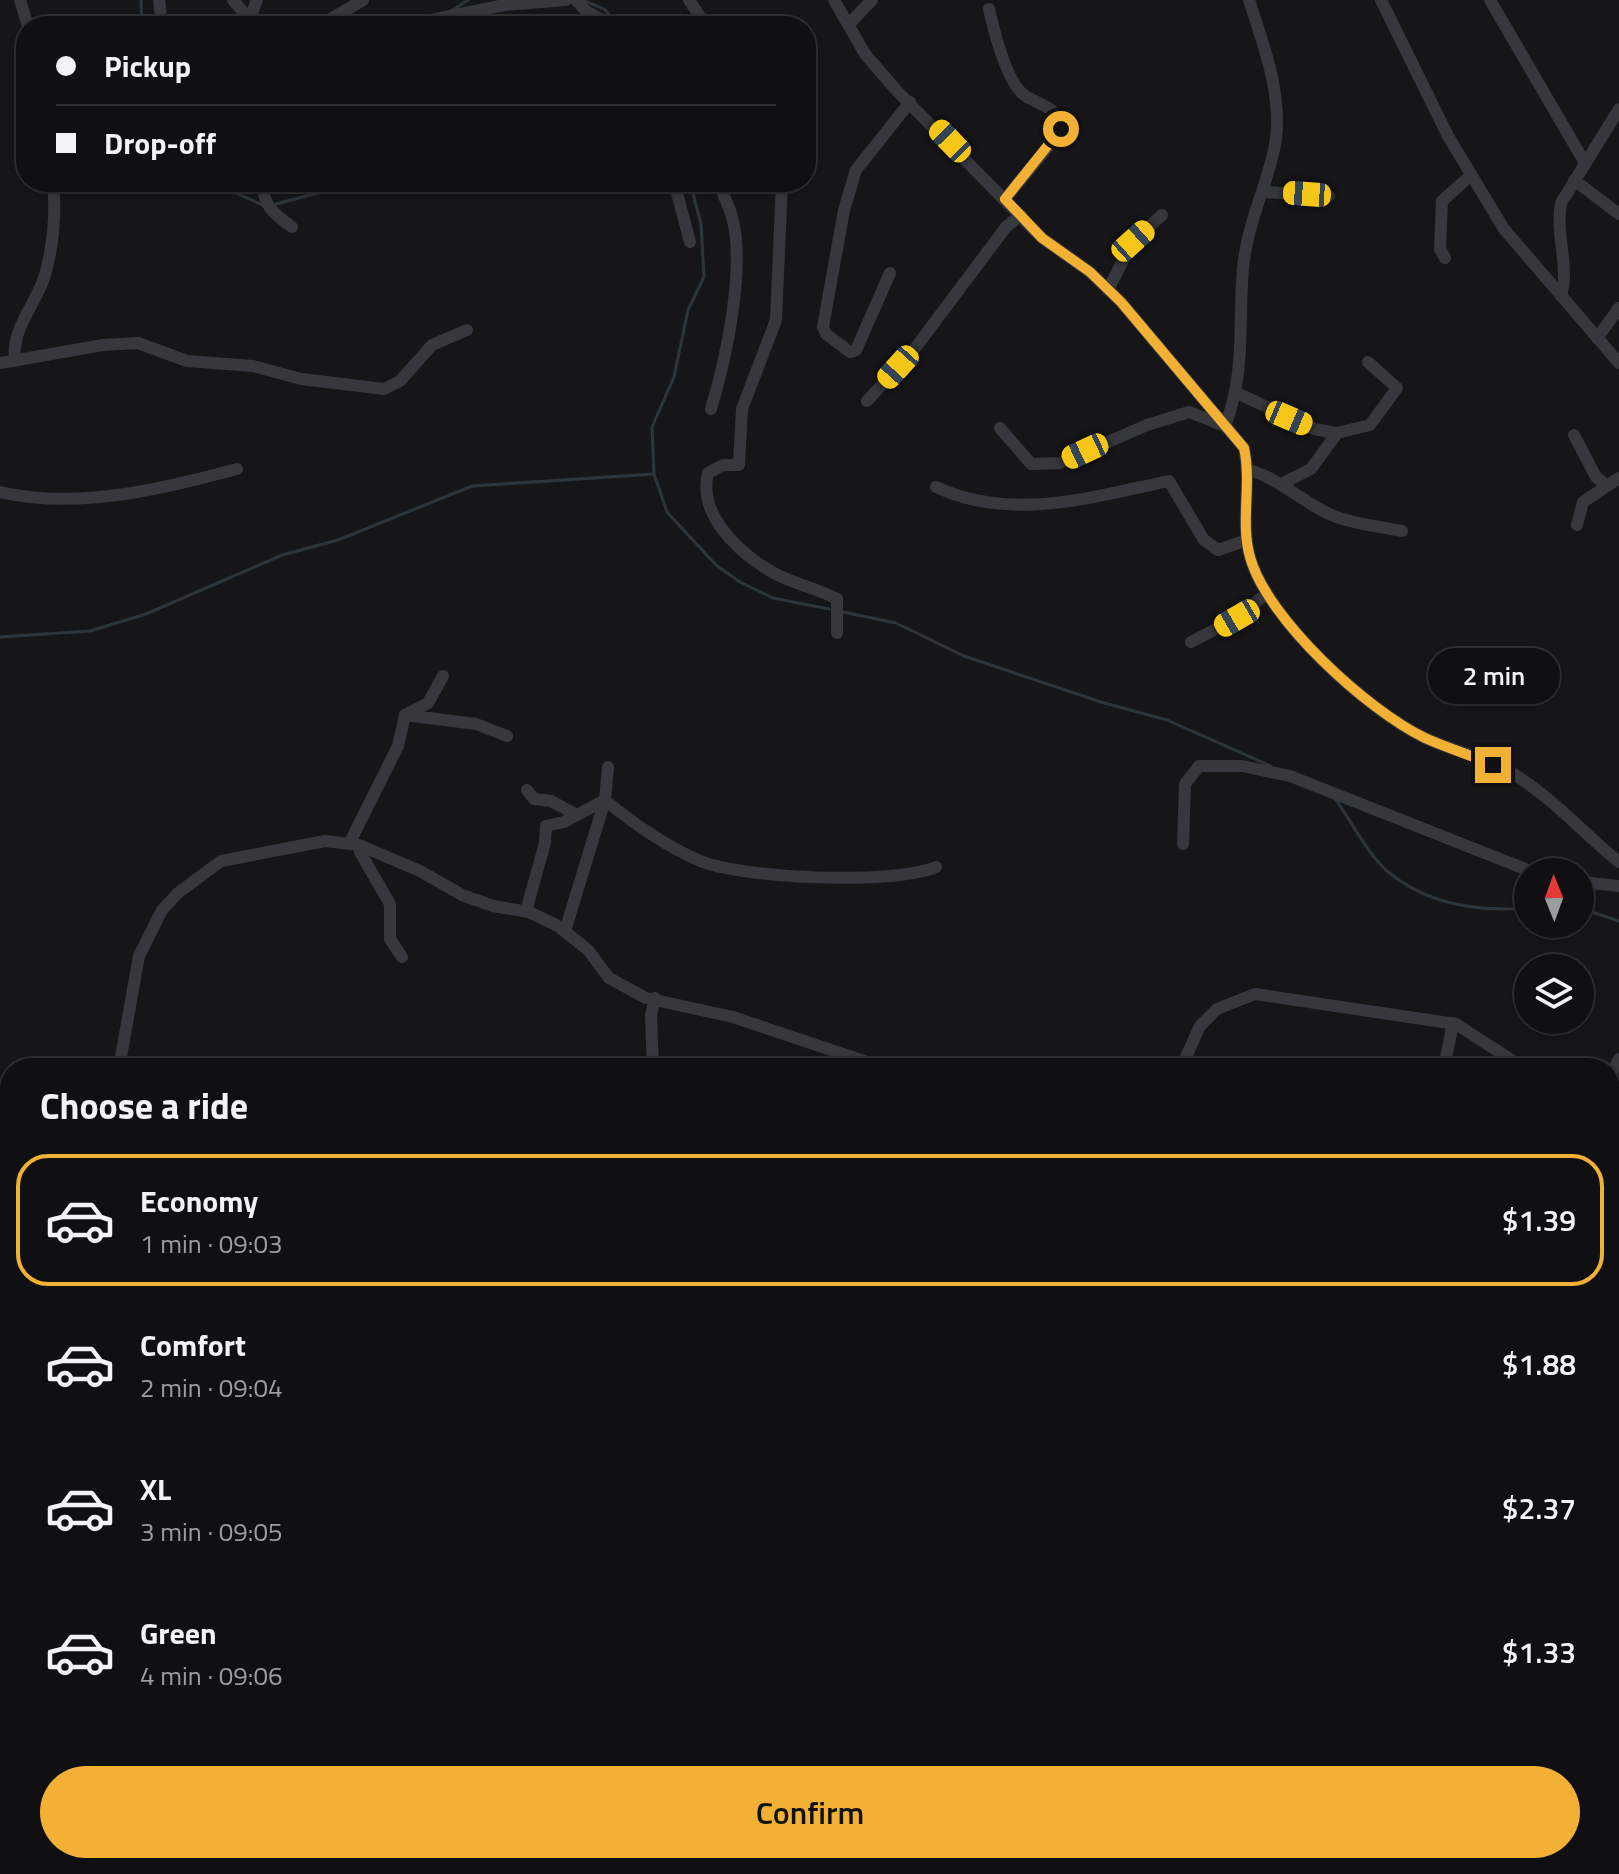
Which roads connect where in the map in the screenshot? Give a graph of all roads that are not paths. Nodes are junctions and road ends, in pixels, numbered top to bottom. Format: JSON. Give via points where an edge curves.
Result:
{"nodes":[{"id":1,"x":363,"y":0,"type":"edge"},
{"id":2,"x":566,"y":0,"type":"edge"},
{"id":3,"x":576,"y":0,"type":"edge"},
{"id":4,"x":834,"y":0,"type":"edge"},
{"id":5,"x":872,"y":0,"type":"edge"},
{"id":6,"x":1249,"y":0,"type":"edge"},
{"id":7,"x":1381,"y":0,"type":"edge"},
{"id":8,"x":1490,"y":0,"type":"edge"},
{"id":9,"x":989,"y":9,"type":"dead end"},
{"id":10,"x":586,"y":11,"type":"junction"},
{"id":11,"x":336,"y":16,"type":"edge"},
{"id":12,"x":451,"y":16,"type":"edge"},
{"id":13,"x":586,"y":16,"type":"edge"},
{"id":14,"x":595,"y":16,"type":"edge"},
{"id":15,"x":849,"y":24,"type":"junction"},
{"id":16,"x":910,"y":102,"type":"junction"},
{"id":17,"x":1617,"y":116,"type":"edge"},
{"id":18,"x":1585,"y":163,"type":"junction"},
{"id":19,"x":1470,"y":176,"type":"junction"},
{"id":20,"x":1574,"y":180,"type":"junction"},
{"id":21,"x":54,"y":192,"type":"edge"},
{"id":22,"x":263,"y":192,"type":"edge"},
{"id":23,"x":677,"y":192,"type":"edge"},
{"id":24,"x":722,"y":192,"type":"edge"},
{"id":25,"x":782,"y":192,"type":"edge"},
{"id":26,"x":1264,"y":192,"type":"junction"},
{"id":27,"x":1329,"y":196,"type":"dead end"},
{"id":28,"x":1005,"y":199,"type":"junction"},
{"id":29,"x":1619,"y":214,"type":"edge"},
{"id":30,"x":1021,"y":215,"type":"junction"},
{"id":31,"x":1162,"y":215,"type":"dead end"},
{"id":32,"x":292,"y":227,"type":"dead end"},
{"id":33,"x":690,"y":242,"type":"dead end"},
{"id":34,"x":1445,"y":258,"type":"dead end"},
{"id":35,"x":890,"y":273,"type":"dead end"},
{"id":36,"x":1108,"y":290,"type":"junction"},
{"id":37,"x":1561,"y":296,"type":"junction"},
{"id":38,"x":1619,"y":308,"type":"edge"},
{"id":39,"x":467,"y":330,"type":"dead end"},
{"id":40,"x":1597,"y":338,"type":"junction"},
{"id":41,"x":15,"y":361,"type":"junction"},
{"id":42,"x":1368,"y":362,"type":"dead end"},
{"id":43,"x":0,"y":363,"type":"edge"},
{"id":44,"x":1619,"y":363,"type":"edge"},
{"id":45,"x":1237,"y":393,"type":"junction"},
{"id":46,"x":867,"y":401,"type":"dead end"},
{"id":47,"x":711,"y":409,"type":"dead end"},
{"id":48,"x":1225,"y":426,"type":"junction"},
{"id":49,"x":1000,"y":428,"type":"dead end"},
{"id":50,"x":1337,"y":433,"type":"junction"},
{"id":51,"x":1574,"y":435,"type":"dead end"},
{"id":52,"x":237,"y":469,"type":"dead end"},
{"id":53,"x":1249,"y":470,"type":"junction"},
{"id":54,"x":1619,"y":478,"type":"edge"},
{"id":55,"x":1283,"y":483,"type":"junction"},
{"id":56,"x":1605,"y":484,"type":"junction"},
{"id":57,"x":936,"y":487,"type":"dead end"},
{"id":58,"x":0,"y":492,"type":"edge"},
{"id":59,"x":1577,"y":525,"type":"dead end"},
{"id":60,"x":1402,"y":531,"type":"dead end"},
{"id":61,"x":1247,"y":540,"type":"junction"},
{"id":62,"x":1266,"y":594,"type":"junction"},
{"id":63,"x":837,"y":633,"type":"dead end"},
{"id":64,"x":1191,"y":642,"type":"dead end"},
{"id":65,"x":443,"y":676,"type":"dead end"},
{"id":66,"x":405,"y":715,"type":"junction"},
{"id":67,"x":507,"y":736,"type":"dead end"},
{"id":68,"x":608,"y":767,"type":"dead end"},
{"id":69,"x":527,"y":790,"type":"dead end"},
{"id":70,"x":605,"y":800,"type":"junction"},
{"id":71,"x":577,"y":815,"type":"junction"},
{"id":72,"x":354,"y":844,"type":"junction"},
{"id":73,"x":1183,"y":844,"type":"dead end"},
{"id":74,"x":1619,"y":862,"type":"edge"},
{"id":75,"x":1514,"y":864,"type":"edge"},
{"id":76,"x":936,"y":867,"type":"dead end"},
{"id":77,"x":1594,"y":883,"type":"edge"},
{"id":78,"x":1619,"y":886,"type":"edge"},
{"id":79,"x":526,"y":911,"type":"junction"},
{"id":80,"x":565,"y":931,"type":"junction"},
{"id":81,"x":402,"y":957,"type":"dead end"},
{"id":82,"x":655,"y":999,"type":"junction"},
{"id":83,"x":1453,"y":1023,"type":"junction"},
{"id":84,"x":121,"y":1058,"type":"edge"},
{"id":85,"x":653,"y":1058,"type":"edge"},
{"id":86,"x":855,"y":1058,"type":"edge"},
{"id":87,"x":1186,"y":1058,"type":"edge"},
{"id":88,"x":1446,"y":1058,"type":"edge"},
{"id":89,"x":1508,"y":1058,"type":"edge"}],
"edges":[{"from":1,"to":11,"type":"street"},
{"from":2,"to":12,"type":"street"},
{"from":3,"to":10,"type":"street"},
{"from":4,"to":15,"type":"street"},
{"from":5,"to":15,"type":"street"},
{"from":6,"to":26,"type":"street","via":[[1275,100],[1275,145]]},
{"from":7,"to":19,"type":"street"},
{"from":8,"to":18,"type":"street"},
{"from":9,"to":28,"type":"street","via":[[1006,71],[1025,96],[1043,101],[1064,121]]},
{"from":10,"to":13,"type":"street"},
{"from":10,"to":14,"type":"street"},
{"from":15,"to":16,"type":"street","via":[[865,54]]},
{"from":16,"to":28,"type":"street"},
{"from":16,"to":35,"type":"street","via":[[856,170],[844,210],[823,327],[850,352],[856,350]]},
{"from":17,"to":18,"type":"street"},
{"from":18,"to":20,"type":"street"},
{"from":19,"to":34,"type":"street","via":[[1442,201],[1440,249]]},
{"from":19,"to":37,"type":"street","via":[[1504,229]]},
{"from":20,"to":29,"type":"street"},
{"from":20,"to":37,"type":"street","via":[[1558,219],[1566,271]]},
{"from":21,"to":41,"type":"street","via":[[45,276],[13,343]]},
{"from":22,"to":32,"type":"street","via":[[272,213]]},
{"from":23,"to":33,"type":"street"},
{"from":24,"to":47,"type":"street","via":[[736,244],[726,359]]},
{"from":25,"to":63,"type":"street","via":[[776,320],[742,409],[739,465],[708,473],[704,488],[713,517],[738,546],[768,570],[837,599]]},
{"from":26,"to":27,"type":"street"},
{"from":26,"to":45,"type":"street","via":[[1243,266]]},
{"from":28,"to":30,"type":"street"},
{"from":30,"to":36,"type":"street"},
{"from":30,"to":46,"type":"street"},
{"from":31,"to":36,"type":"street","via":[[1133,241]]},
{"from":36,"to":48,"type":"street"},
{"from":37,"to":40,"type":"street"},
{"from":38,"to":40,"type":"street"},
{"from":39,"to":41,"type":"street","via":[[432,345],[400,381],[384,389],[301,379],[253,366],[187,361],[138,343]]},
{"from":40,"to":44,"type":"street"},
{"from":41,"to":43,"type":"street"},
{"from":42,"to":50,"type":"street","via":[[1397,388],[1370,425]]},
{"from":45,"to":48,"type":"street"},
{"from":45,"to":50,"type":"street","via":[[1314,429]]},
{"from":48,"to":49,"type":"street","via":[[1189,412],[1060,463],[1031,464]]},
{"from":48,"to":53,"type":"street","via":[[1244,448]]},
{"from":50,"to":55,"type":"street","via":[[1311,469]]},
{"from":51,"to":56,"type":"street"},
{"from":52,"to":58,"type":"street","via":[[66,501]]},
{"from":53,"to":55,"type":"street"},
{"from":53,"to":61,"type":"street"},
{"from":54,"to":56,"type":"street"},
{"from":55,"to":60,"type":"street","via":[[1326,513]]},
{"from":56,"to":59,"type":"street","via":[[1583,502]]},
{"from":57,"to":61,"type":"street","via":[[983,503],[1067,503],[1169,481],[1204,540],[1218,550]]},
{"from":61,"to":62,"type":"street"},
{"from":62,"to":64,"type":"street","via":[[1237,618]]},
{"from":62,"to":74,"type":"street","via":[[1335,673],[1382,712],[1424,737],[1510,772]]},
{"from":65,"to":66,"type":"street","via":[[428,703]]},
{"from":66,"to":67,"type":"street","via":[[476,724]]},
{"from":66,"to":72,"type":"street","via":[[398,746]]},
{"from":68,"to":70,"type":"street"},
{"from":69,"to":71,"type":"street","via":[[534,799],[551,801]]},
{"from":70,"to":71,"type":"street"},
{"from":70,"to":76,"type":"street","via":[[634,824],[701,862],[824,878],[919,875]]},
{"from":70,"to":80,"type":"street"},
{"from":71,"to":79,"type":"street","via":[[546,826]]},
{"from":72,"to":79,"type":"street","via":[[462,895]]},
{"from":72,"to":81,"type":"street","via":[[390,904],[390,939]]},
{"from":72,"to":84,"type":"street","via":[[325,841],[237,855],[178,893],[162,910],[139,956]]},
{"from":73,"to":75,"type":"street","via":[[1185,784],[1199,766],[1242,766],[1341,794]]},
{"from":77,"to":78,"type":"street"},
{"from":79,"to":80,"type":"street"},
{"from":80,"to":82,"type":"street","via":[[609,978]]},
{"from":82,"to":85,"type":"street"},
{"from":82,"to":86,"type":"street","via":[[733,1017]]},
{"from":83,"to":87,"type":"street","via":[[1255,994],[1217,1009],[1200,1026]]},
{"from":83,"to":88,"type":"street"},
{"from":83,"to":89,"type":"street"}]}
